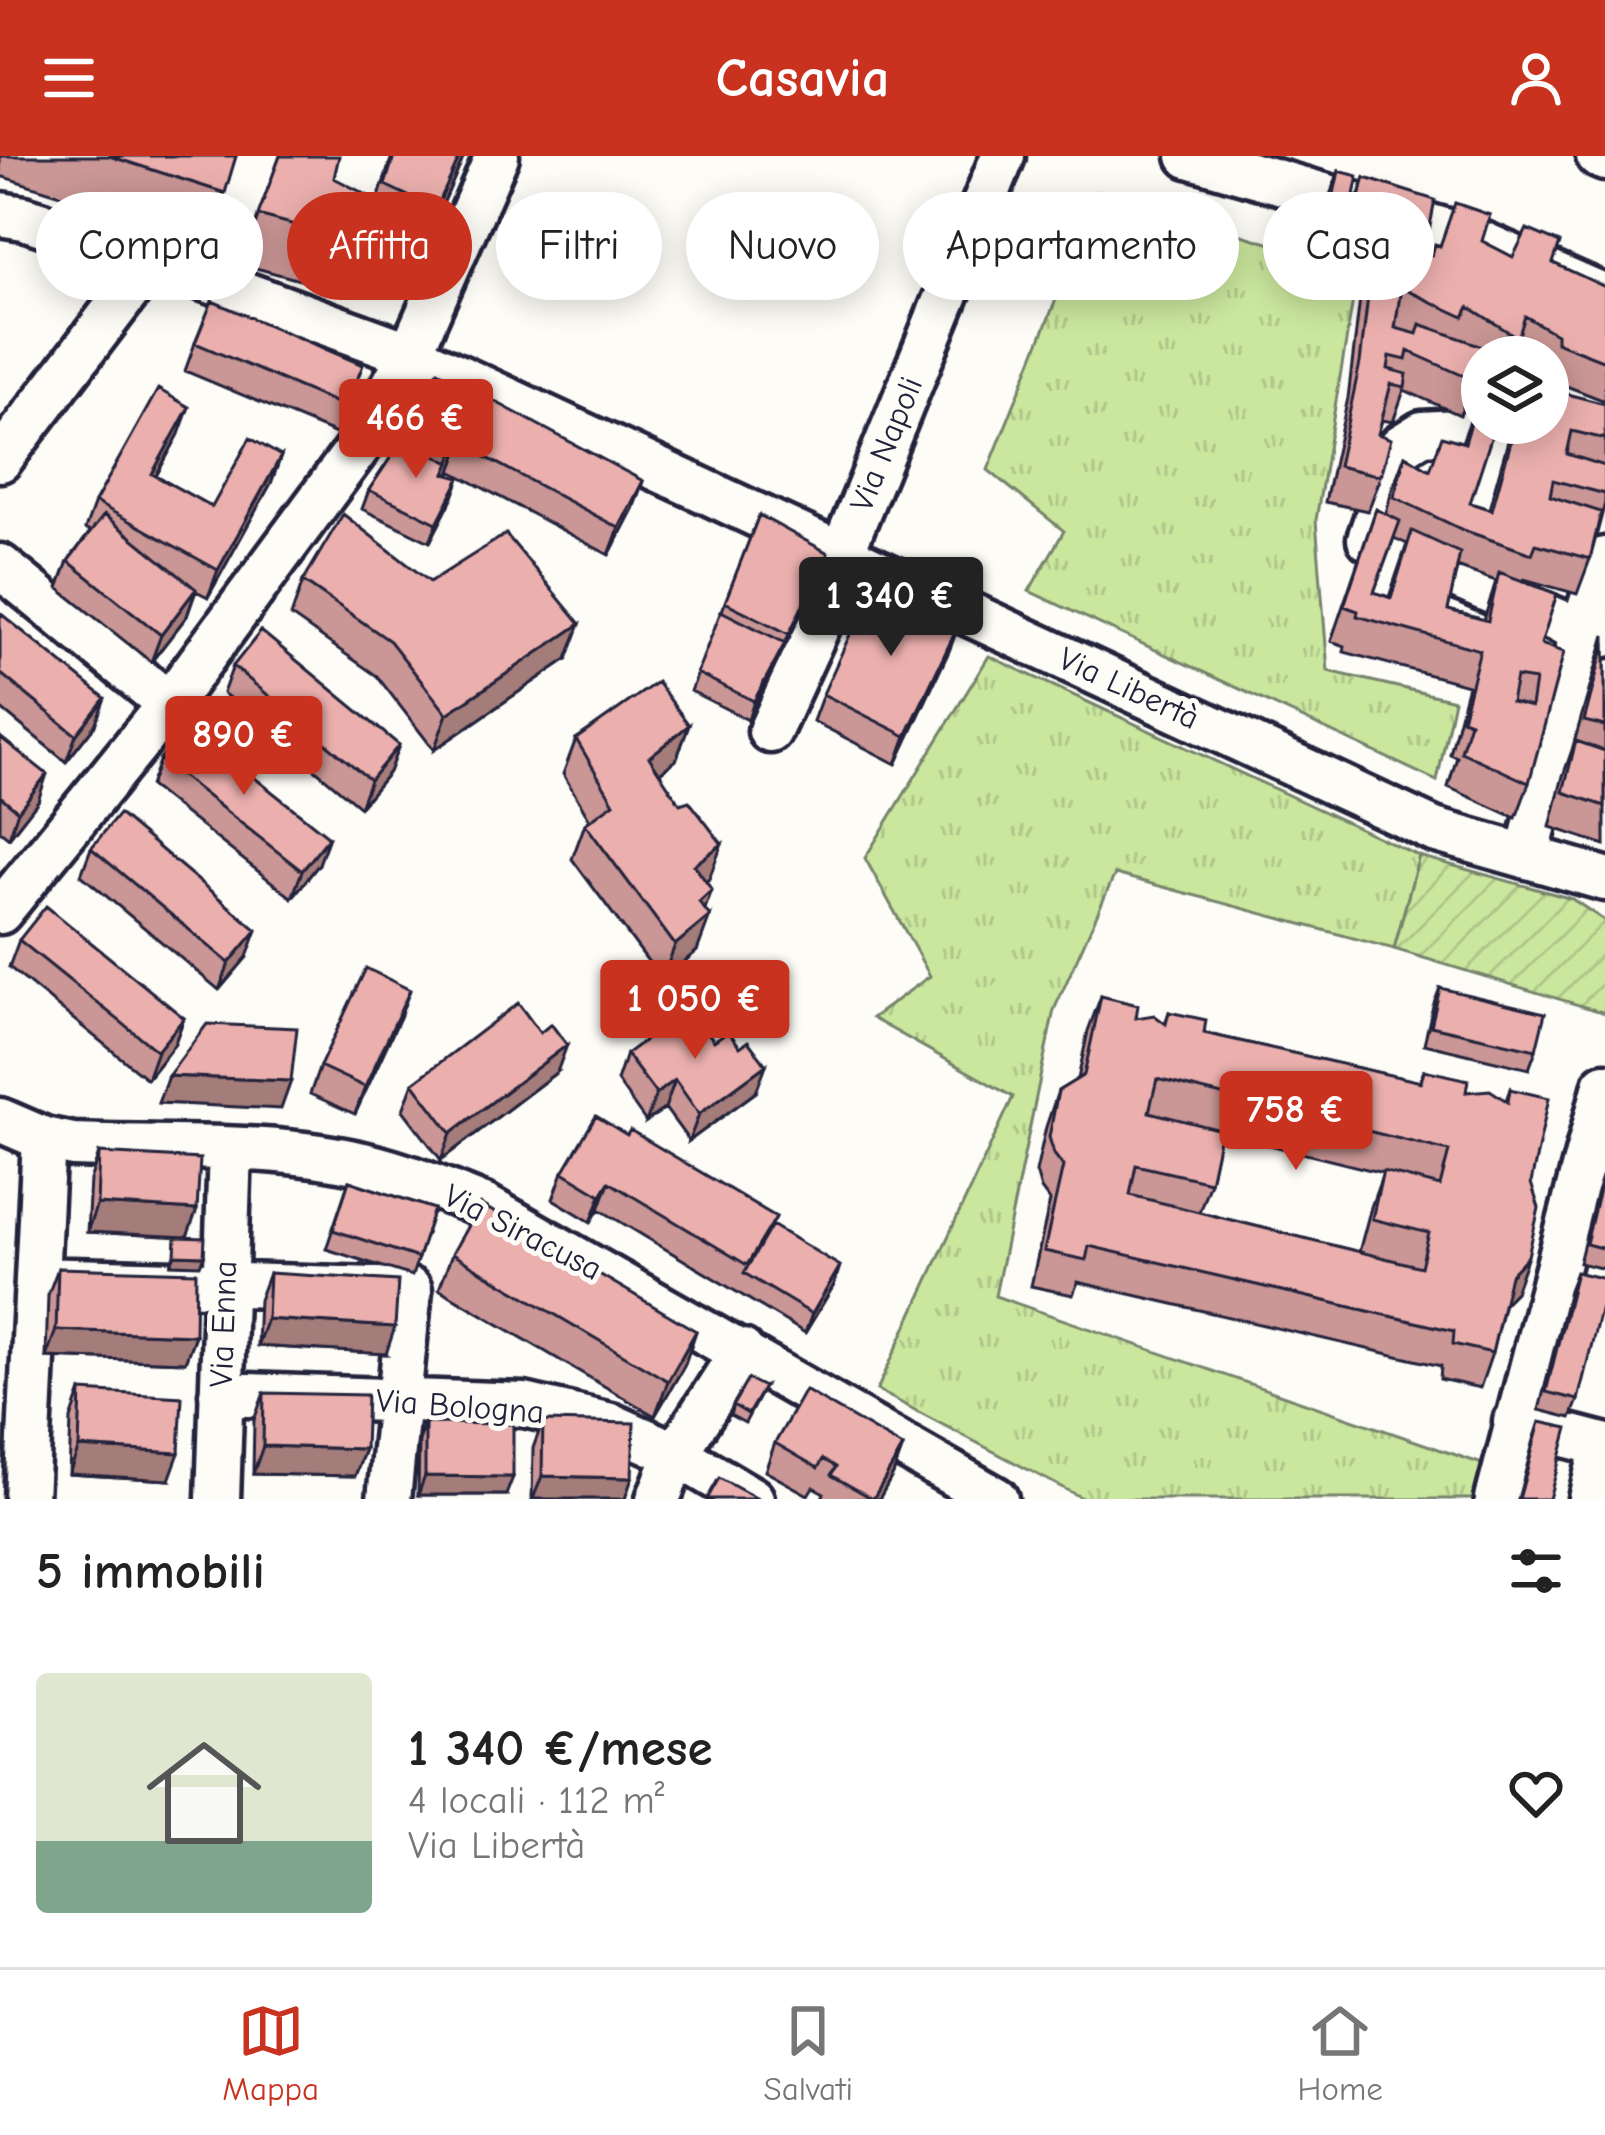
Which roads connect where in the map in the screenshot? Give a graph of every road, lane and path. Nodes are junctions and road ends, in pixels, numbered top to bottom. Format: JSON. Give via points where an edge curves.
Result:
{"nodes":[{"id":1,"x":496,"y":156,"type":"edge"},
{"id":2,"x":1003,"y":156,"type":"edge"},
{"id":3,"x":1189,"y":156,"type":"edge"},
{"id":4,"x":0,"y":214,"type":"edge"},
{"id":5,"x":36,"y":222,"type":"edge"},
{"id":6,"x":1605,"y":297,"type":"edge"},
{"id":7,"x":122,"y":300,"type":"edge"},
{"id":8,"x":262,"y":300,"type":"edge"},
{"id":9,"x":410,"y":354,"type":"junction"},
{"id":10,"x":1461,"y":431,"type":"edge"},
{"id":11,"x":1495,"y":444,"type":"edge"},
{"id":12,"x":0,"y":460,"type":"edge"},
{"id":13,"x":1471,"y":533,"type":"edge"},
{"id":14,"x":1383,"y":547,"type":"junction"},
{"id":15,"x":842,"y":553,"type":"junction"},
{"id":16,"x":1605,"y":559,"type":"edge"},
{"id":17,"x":0,"y":566,"type":"edge"},
{"id":18,"x":1372,"y":623,"type":"edge"},
{"id":19,"x":1593,"y":633,"type":"edge"},
{"id":20,"x":169,"y":704,"type":"junction"},
{"id":21,"x":770,"y":731,"type":"dead end"},
{"id":22,"x":1527,"y":857,"type":"junction"},
{"id":23,"x":1605,"y":879,"type":"edge"},
{"id":24,"x":0,"y":912,"type":"edge"},
{"id":25,"x":1605,"y":1085,"type":"edge"},
{"id":26,"x":0,"y":1120,"type":"edge"},
{"id":27,"x":44,"y":1139,"type":"junction"},
{"id":28,"x":230,"y":1150,"type":"junction"},
{"id":29,"x":37,"y":1279,"type":"junction"},
{"id":30,"x":224,"y":1286,"type":"junction"},
{"id":31,"x":742,"y":1351,"type":"junction"},
{"id":32,"x":221,"y":1394,"type":"junction"},
{"id":33,"x":397,"y":1400,"type":"junction"},
{"id":34,"x":1515,"y":1422,"type":"junction"},
{"id":35,"x":1604,"y":1452,"type":"edge"},
{"id":36,"x":676,"y":1454,"type":"junction"},
{"id":37,"x":18,"y":1482,"type":"edge"},
{"id":38,"x":988,"y":1497,"type":"edge"},
{"id":39,"x":218,"y":1499,"type":"edge"},
{"id":40,"x":389,"y":1499,"type":"edge"},
{"id":41,"x":658,"y":1499,"type":"edge"},
{"id":42,"x":752,"y":1499,"type":"edge"},
{"id":43,"x":1497,"y":1499,"type":"edge"},
{"id":44,"x":1590,"y":1499,"type":"edge"}],
"edges":[{"from":1,"to":9,"type":"street"},
{"from":2,"to":15,"type":"street","name":"Via Napoli"},
{"from":3,"to":6,"type":"street","via":[[1468,237]]},
{"from":4,"to":5,"type":"street","name":"Via Libertà"},
{"from":7,"to":12,"type":"street"},
{"from":8,"to":9,"type":"street","name":"Via Libertà"},
{"from":9,"to":15,"type":"street","name":"Via Libertà"},
{"from":9,"to":20,"type":"street","via":[[360,445]]},
{"from":10,"to":14,"type":"street","via":[[1422,433],[1401,446]]},
{"from":11,"to":13,"type":"street"},
{"from":14,"to":18,"type":"street"},
{"from":14,"to":19,"type":"street"},
{"from":15,"to":21,"type":"street","name":"Via Napoli","via":[[839,581]]},
{"from":15,"to":22,"type":"street","name":"Via Libertà","via":[[1434,830]]},
{"from":16,"to":19,"type":"street"},
{"from":17,"to":20,"type":"street"},
{"from":19,"to":22,"type":"street","via":[[1570,766]]},
{"from":20,"to":24,"type":"street"},
{"from":22,"to":23,"type":"street","name":"Via Libertà"},
{"from":25,"to":34,"type":"street","via":[[1573,1277]]},
{"from":26,"to":27,"type":"street","name":"Via Siracusa"},
{"from":27,"to":28,"type":"street","name":"Via Siracusa"},
{"from":27,"to":29,"type":"street"},
{"from":28,"to":30,"type":"street","name":"Via Enna"},
{"from":28,"to":31,"type":"street","name":"Via Siracusa","via":[[299,1153],[421,1180]]},
{"from":29,"to":30,"type":"street"},
{"from":29,"to":37,"type":"street"},
{"from":30,"to":32,"type":"street","name":"Via Enna"},
{"from":30,"to":33,"type":"street","via":[[410,1290]]},
{"from":31,"to":36,"type":"street"},
{"from":31,"to":38,"type":"street","name":"Via Siracusa"},
{"from":32,"to":33,"type":"street","name":"Via Bologna"},
{"from":32,"to":39,"type":"street","name":"Via Enna"},
{"from":33,"to":36,"type":"street","name":"Via Bologna","via":[[524,1405],[611,1425]]},
{"from":33,"to":40,"type":"street"},
{"from":34,"to":35,"type":"street"},
{"from":34,"to":43,"type":"street"},
{"from":35,"to":44,"type":"street"},
{"from":36,"to":41,"type":"street"},
{"from":36,"to":42,"type":"street","name":"Via Bologna"}]}
